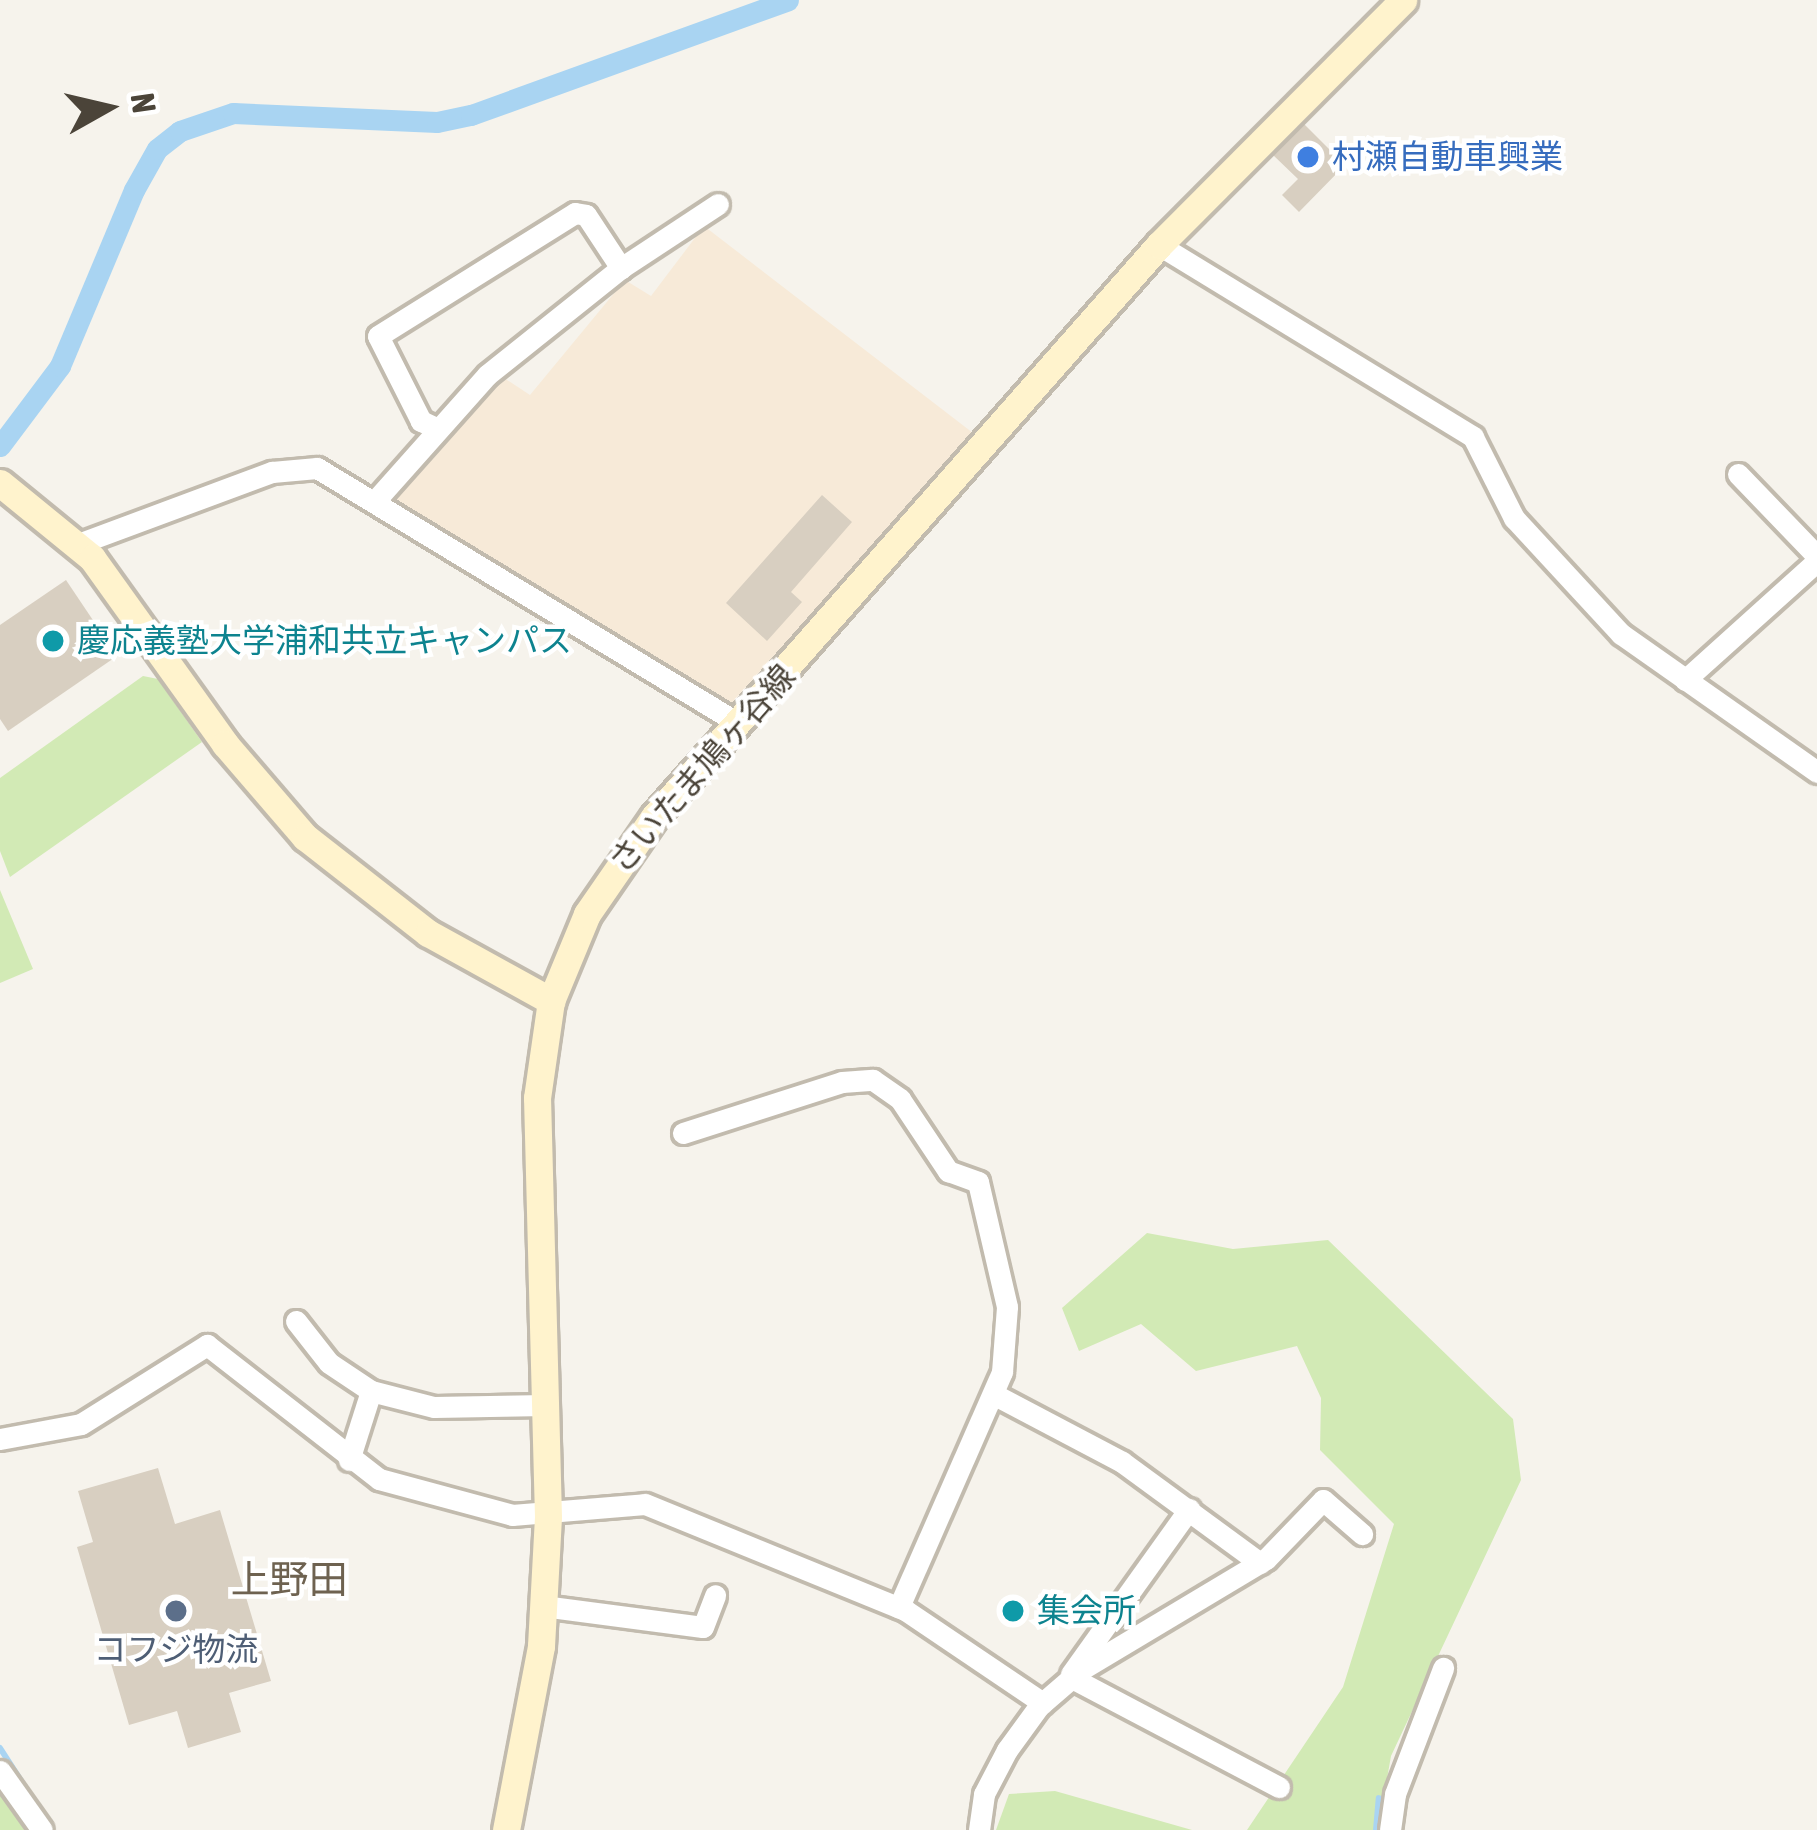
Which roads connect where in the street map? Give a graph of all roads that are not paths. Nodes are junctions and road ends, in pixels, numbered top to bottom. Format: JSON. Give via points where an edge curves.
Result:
{"nodes":[{"id":1,"x":1403,"y":0,"type":"edge"},
{"id":2,"x":718,"y":204,"type":"dead end"},
{"id":3,"x":1159,"y":245,"type":"junction"},
{"id":4,"x":621,"y":268,"type":"junction"},
{"id":5,"x":436,"y":428,"type":"junction"},
{"id":6,"x":1738,"y":474,"type":"dead end"},
{"id":7,"x":0,"y":483,"type":"edge"},
{"id":8,"x":374,"y":502,"type":"junction"},
{"id":9,"x":78,"y":544,"type":"junction"},
{"id":10,"x":1817,"y":558,"type":"edge"},
{"id":11,"x":1685,"y":680,"type":"junction"},
{"id":12,"x":738,"y":723,"type":"junction"},
{"id":13,"x":1817,"y":772,"type":"edge"},
{"id":14,"x":551,"y":1001,"type":"junction"},
{"id":15,"x":683,"y":1133,"type":"dead end"},
{"id":16,"x":296,"y":1321,"type":"dead end"},
{"id":17,"x":371,"y":1391,"type":"junction"},
{"id":18,"x":997,"y":1396,"type":"junction"},
{"id":19,"x":545,"y":1405,"type":"junction"},
{"id":20,"x":0,"y":1439,"type":"edge"},
{"id":21,"x":349,"y":1460,"type":"junction"},
{"id":22,"x":1189,"y":1509,"type":"junction"},
{"id":23,"x":548,"y":1517,"type":"junction"},
{"id":24,"x":1362,"y":1534,"type":"dead end"},
{"id":25,"x":1260,"y":1563,"type":"junction"},
{"id":26,"x":715,"y":1594,"type":"dead end"},
{"id":27,"x":543,"y":1606,"type":"junction"},
{"id":28,"x":899,"y":1607,"type":"junction"},
{"id":29,"x":1443,"y":1669,"type":"dead end"},
{"id":30,"x":1068,"y":1682,"type":"junction"},
{"id":31,"x":1043,"y":1703,"type":"junction"},
{"id":32,"x":0,"y":1771,"type":"edge"},
{"id":33,"x":1279,"y":1787,"type":"dead end"},
{"id":34,"x":42,"y":1830,"type":"edge"},
{"id":35,"x":506,"y":1830,"type":"edge"},
{"id":36,"x":979,"y":1830,"type":"edge"},
{"id":37,"x":1390,"y":1830,"type":"edge"}],
"edges":[{"from":1,"to":3,"type":"main road","name":"さいたま鳩ヶ谷線"},
{"from":2,"to":4,"type":"street"},
{"from":3,"to":11,"type":"street","via":[[1473,437],[1514,518],[1621,634]]},
{"from":3,"to":12,"type":"main road","name":"さいたま鳩ヶ谷線"},
{"from":4,"to":5,"type":"street","via":[[488,375]]},
{"from":4,"to":5,"type":"street","via":[[586,215],[575,213],[378,336],[421,422]]},
{"from":5,"to":8,"type":"street"},
{"from":6,"to":10,"type":"street"},
{"from":7,"to":9,"type":"main road"},
{"from":8,"to":9,"type":"street","via":[[317,468],[295,466]]},
{"from":8,"to":12,"type":"street"},
{"from":9,"to":14,"type":"main road","via":[[225,744],[305,837],[388,906]]},
{"from":10,"to":11,"type":"street"},
{"from":11,"to":13,"type":"street"},
{"from":12,"to":14,"type":"main road","name":"さいたま鳩ヶ谷線","via":[[610,874]]},
{"from":14,"to":19,"type":"main road","name":"さいたま鳩ヶ谷線","via":[[537,1098]]},
{"from":15,"to":18,"type":"street","via":[[842,1082],[889,1088],[933,1156],[978,1182],[1007,1306]]},
{"from":16,"to":17,"type":"street","via":[[329,1364]]},
{"from":17,"to":19,"type":"street","via":[[434,1407]]},
{"from":17,"to":21,"type":"street"},
{"from":18,"to":22,"type":"street","via":[[1086,1440]]},
{"from":18,"to":28,"type":"street"},
{"from":19,"to":23,"type":"main road","name":"さいたま鳩ヶ谷線"},
{"from":20,"to":21,"type":"street","via":[[81,1424],[207,1346]]},
{"from":21,"to":23,"type":"street","via":[[426,1495]]},
{"from":22,"to":25,"type":"street"},
{"from":22,"to":30,"type":"street"},
{"from":23,"to":27,"type":"main road","name":"さいたま鳩ヶ谷線"},
{"from":23,"to":28,"type":"street","via":[[645,1504]]},
{"from":24,"to":25,"type":"street","via":[[1323,1500]]},
{"from":25,"to":30,"type":"street"},
{"from":26,"to":27,"type":"street","via":[[703,1627]]},
{"from":27,"to":35,"type":"main road","name":"さいたま鳩ヶ谷線"},
{"from":28,"to":31,"type":"street"},
{"from":29,"to":37,"type":"street","via":[[1395,1794]]},
{"from":30,"to":31,"type":"street"},
{"from":30,"to":33,"type":"street"},
{"from":31,"to":36,"type":"street","via":[[994,1773]]},
{"from":32,"to":34,"type":"street"}]}
